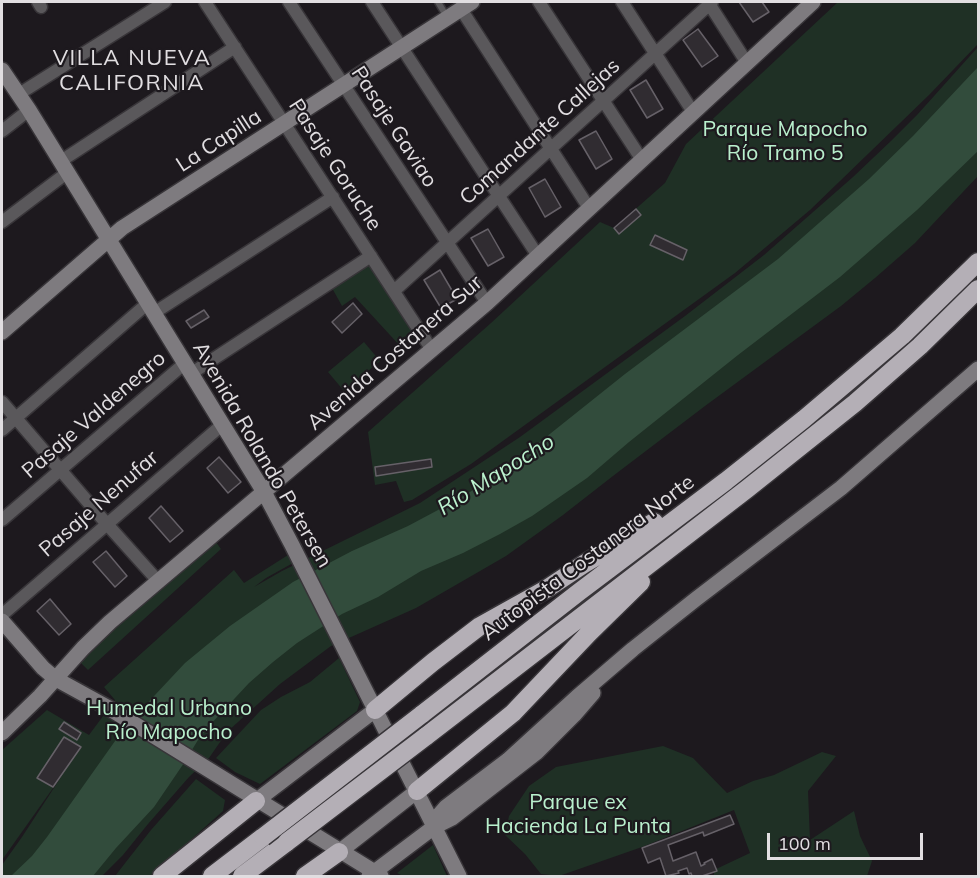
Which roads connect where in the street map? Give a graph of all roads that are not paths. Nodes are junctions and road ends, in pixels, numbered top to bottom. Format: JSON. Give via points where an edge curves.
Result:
{"nodes":[{"id":1,"x":165,"y":2,"type":"edge"},
{"id":2,"x":206,"y":2,"type":"edge"},
{"id":3,"x":289,"y":2,"type":"edge"},
{"id":4,"x":372,"y":2,"type":"edge"},
{"id":5,"x":438,"y":2,"type":"edge"},
{"id":6,"x":539,"y":2,"type":"edge"},
{"id":7,"x":622,"y":2,"type":"edge"},
{"id":8,"x":710,"y":2,"type":"edge"},
{"id":9,"x":803,"y":5,"type":"edge"},
{"id":10,"x":460,"y":9,"type":"edge"},
{"id":11,"x":235,"y":47,"type":"junction"},
{"id":12,"x":402,"y":47,"type":"junction"},
{"id":13,"x":655,"y":53,"type":"junction"},
{"id":14,"x":747,"y":63,"type":"junction"},
{"id":15,"x":2,"y":70,"type":"edge"},
{"id":16,"x":344,"y":85,"type":"junction"},
{"id":17,"x":19,"y":94,"type":"junction"},
{"id":18,"x":603,"y":101,"type":"junction"},
{"id":19,"x":29,"y":110,"type":"junction"},
{"id":20,"x":693,"y":112,"type":"junction"},
{"id":21,"x":285,"y":123,"type":"junction"},
{"id":22,"x":2,"y":131,"type":"edge"},
{"id":23,"x":550,"y":148,"type":"junction"},
{"id":24,"x":642,"y":160,"type":"junction"},
{"id":25,"x":64,"y":167,"type":"junction"},
{"id":26,"x":498,"y":196,"type":"junction"},
{"id":27,"x":333,"y":197,"type":"junction"},
{"id":28,"x":589,"y":208,"type":"junction"},
{"id":29,"x":2,"y":222,"type":"edge"},
{"id":30,"x":109,"y":239,"type":"junction"},
{"id":31,"x":447,"y":243,"type":"junction"},
{"id":32,"x":371,"y":256,"type":"junction"},
{"id":33,"x":538,"y":256,"type":"junction"},
{"id":34,"x":978,"y":262,"type":"edge"},
{"id":35,"x":978,"y":289,"type":"edge"},
{"id":36,"x":394,"y":291,"type":"junction"},
{"id":37,"x":487,"y":303,"type":"junction"},
{"id":38,"x":151,"y":308,"type":"junction"},
{"id":39,"x":2,"y":332,"type":"edge"},
{"id":40,"x":432,"y":350,"type":"junction"},
{"id":41,"x":188,"y":368,"type":"junction"},
{"id":42,"x":978,"y":369,"type":"edge"},
{"id":43,"x":2,"y":402,"type":"edge"},
{"id":44,"x":15,"y":418,"type":"junction"},
{"id":45,"x":223,"y":424,"type":"junction"},
{"id":46,"x":2,"y":430,"type":"edge"},
{"id":47,"x":61,"y":470,"type":"junction"},
{"id":48,"x":726,"y":481,"type":"junction"},
{"id":49,"x":264,"y":492,"type":"junction"},
{"id":50,"x":727,"y":503,"type":"junction"},
{"id":51,"x":2,"y":520,"type":"edge"},
{"id":52,"x":106,"y":524,"type":"junction"},
{"id":53,"x":158,"y":581,"type":"junction"},
{"id":54,"x":2,"y":615,"type":"edge"},
{"id":55,"x":2,"y":621,"type":"edge"},
{"id":56,"x":56,"y":679,"type":"junction"},
{"id":57,"x":375,"y":710,"type":"junction"},
{"id":58,"x":2,"y":733,"type":"edge"},
{"id":59,"x":417,"y":791,"type":"junction"},
{"id":60,"x":256,"y":801,"type":"junction"},
{"id":61,"x":434,"y":827,"type":"junction"},
{"id":62,"x":339,"y":852,"type":"junction"},
{"id":63,"x":375,"y":875,"type":"edge"},
{"id":64,"x":162,"y":876,"type":"edge"},
{"id":65,"x":212,"y":876,"type":"edge"},
{"id":66,"x":242,"y":876,"type":"edge"},
{"id":67,"x":305,"y":876,"type":"edge"},
{"id":68,"x":459,"y":876,"type":"edge"}],
"edges":[{"from":1,"to":17,"type":"street"},
{"from":2,"to":11,"type":"street","name":"Pasaje Goruche"},
{"from":3,"to":16,"type":"street","name":"Pasaje Gaviao"},
{"from":4,"to":12,"type":"street"},
{"from":5,"to":10,"type":"lane"},
{"from":6,"to":18,"type":"street"},
{"from":7,"to":13,"type":"street"},
{"from":8,"to":13,"type":"street","name":"Comandante Callejas"},
{"from":8,"to":14,"type":"street"},
{"from":9,"to":14,"type":"main road","name":"Avenida Costanera Sur"},
{"from":10,"to":12,"type":"main road","name":"La Capilla"},
{"from":10,"to":23,"type":"street"},
{"from":11,"to":21,"type":"street","name":"Pasaje Goruche"},
{"from":11,"to":25,"type":"street"},
{"from":12,"to":16,"type":"main road","name":"La Capilla"},
{"from":12,"to":26,"type":"street"},
{"from":13,"to":18,"type":"street","name":"Comandante Callejas"},
{"from":13,"to":20,"type":"street"},
{"from":14,"to":20,"type":"main road","name":"Avenida Costanera Sur"},
{"from":15,"to":17,"type":"main road","name":"Avenida Rolando Petersen"},
{"from":16,"to":21,"type":"main road","name":"La Capilla"},
{"from":16,"to":31,"type":"street","name":"Pasaje Gaviao"},
{"from":17,"to":19,"type":"main road","name":"Avenida Rolando Petersen"},
{"from":18,"to":23,"type":"street","name":"Comandante Callejas"},
{"from":18,"to":24,"type":"street"},
{"from":19,"to":22,"type":"street"},
{"from":19,"to":25,"type":"main road","name":"Avenida Rolando Petersen"},
{"from":20,"to":24,"type":"main road","name":"Avenida Costanera Sur"},
{"from":21,"to":27,"type":"street","name":"Pasaje Goruche"},
{"from":21,"to":30,"type":"main road","name":"La Capilla"},
{"from":23,"to":26,"type":"street","name":"Comandante Callejas"},
{"from":23,"to":28,"type":"street"},
{"from":24,"to":28,"type":"main road","name":"Avenida Costanera Sur"},
{"from":25,"to":29,"type":"street"},
{"from":25,"to":30,"type":"main road","name":"Avenida Rolando Petersen"},
{"from":26,"to":31,"type":"street","name":"Comandante Callejas"},
{"from":26,"to":33,"type":"street"},
{"from":27,"to":32,"type":"street","name":"Pasaje Goruche"},
{"from":27,"to":38,"type":"street"},
{"from":28,"to":33,"type":"main road","name":"Avenida Costanera Sur"},
{"from":30,"to":38,"type":"main road","name":"Avenida Rolando Petersen"},
{"from":30,"to":39,"type":"main road","name":"La Capilla"},
{"from":31,"to":36,"type":"street","name":"Comandante Callejas"},
{"from":31,"to":37,"type":"street","name":"Pasaje Gaviao"},
{"from":32,"to":36,"type":"street","name":"Pasaje Goruche"},
{"from":32,"to":41,"type":"street","name":"Pasaje Valdenegro"},
{"from":33,"to":37,"type":"main road","name":"Avenida Costanera Sur"},
{"from":34,"to":48,"type":"highway","name":"Autopista Costanera Norte","via":[[902,336]]},
{"from":35,"to":50,"type":"highway","name":"Autopista Costanera Norte","via":[[892,371]]},
{"from":36,"to":40,"type":"street","name":"Pasaje Goruche"},
{"from":37,"to":40,"type":"main road","name":"Avenida Costanera Sur"},
{"from":38,"to":41,"type":"main road","name":"Avenida Rolando Petersen"},
{"from":38,"to":44,"type":"street"},
{"from":40,"to":49,"type":"main road","name":"Avenida Costanera Sur"},
{"from":41,"to":45,"type":"main road","name":"Avenida Rolando Petersen"},
{"from":41,"to":47,"type":"street","name":"Pasaje Valdenegro"},
{"from":42,"to":61,"type":"main road","via":[[841,488],[696,598],[577,696],[508,760],[446,807]]},
{"from":43,"to":44,"type":"street"},
{"from":44,"to":46,"type":"street"},
{"from":44,"to":47,"type":"street"},
{"from":45,"to":49,"type":"main road","name":"Avenida Rolando Petersen"},
{"from":45,"to":52,"type":"street","name":"Pasaje Nenufar"},
{"from":47,"to":51,"type":"street","name":"Pasaje Valdenegro"},
{"from":47,"to":52,"type":"street"},
{"from":48,"to":57,"type":"highway","via":[[480,626]]},
{"from":48,"to":65,"type":"highway","name":"Autopista Costanera Norte","bridge":true},
{"from":49,"to":53,"type":"main road","name":"Avenida Costanera Sur"},
{"from":49,"to":57,"type":"main road","name":"Avenida Rolando Petersen"},
{"from":50,"to":59,"type":"highway","via":[[613,610],[513,713]]},
{"from":50,"to":66,"type":"highway","name":"Autopista Costanera Norte","bridge":true},
{"from":52,"to":53,"type":"street"},
{"from":52,"to":54,"type":"street","name":"Pasaje Nenufar"},
{"from":53,"to":56,"type":"main road","name":"Avenida Costanera Sur","via":[[97,633]]},
{"from":55,"to":56,"type":"main road"},
{"from":56,"to":58,"type":"main road","name":"Avenida Costanera Sur"},
{"from":56,"to":60,"type":"main road"},
{"from":57,"to":59,"type":"main road","name":"Avenida Rolando Petersen"},
{"from":57,"to":60,"type":"main road"},
{"from":59,"to":61,"type":"main road","name":"Avenida Rolando Petersen"},
{"from":59,"to":62,"type":"main road"},
{"from":60,"to":62,"type":"main road"},
{"from":60,"to":64,"type":"highway"},
{"from":61,"to":63,"type":"main road"},
{"from":61,"to":68,"type":"main road","name":"Avenida Rolando Petersen"},
{"from":62,"to":63,"type":"main road"},
{"from":62,"to":67,"type":"highway"}]}
